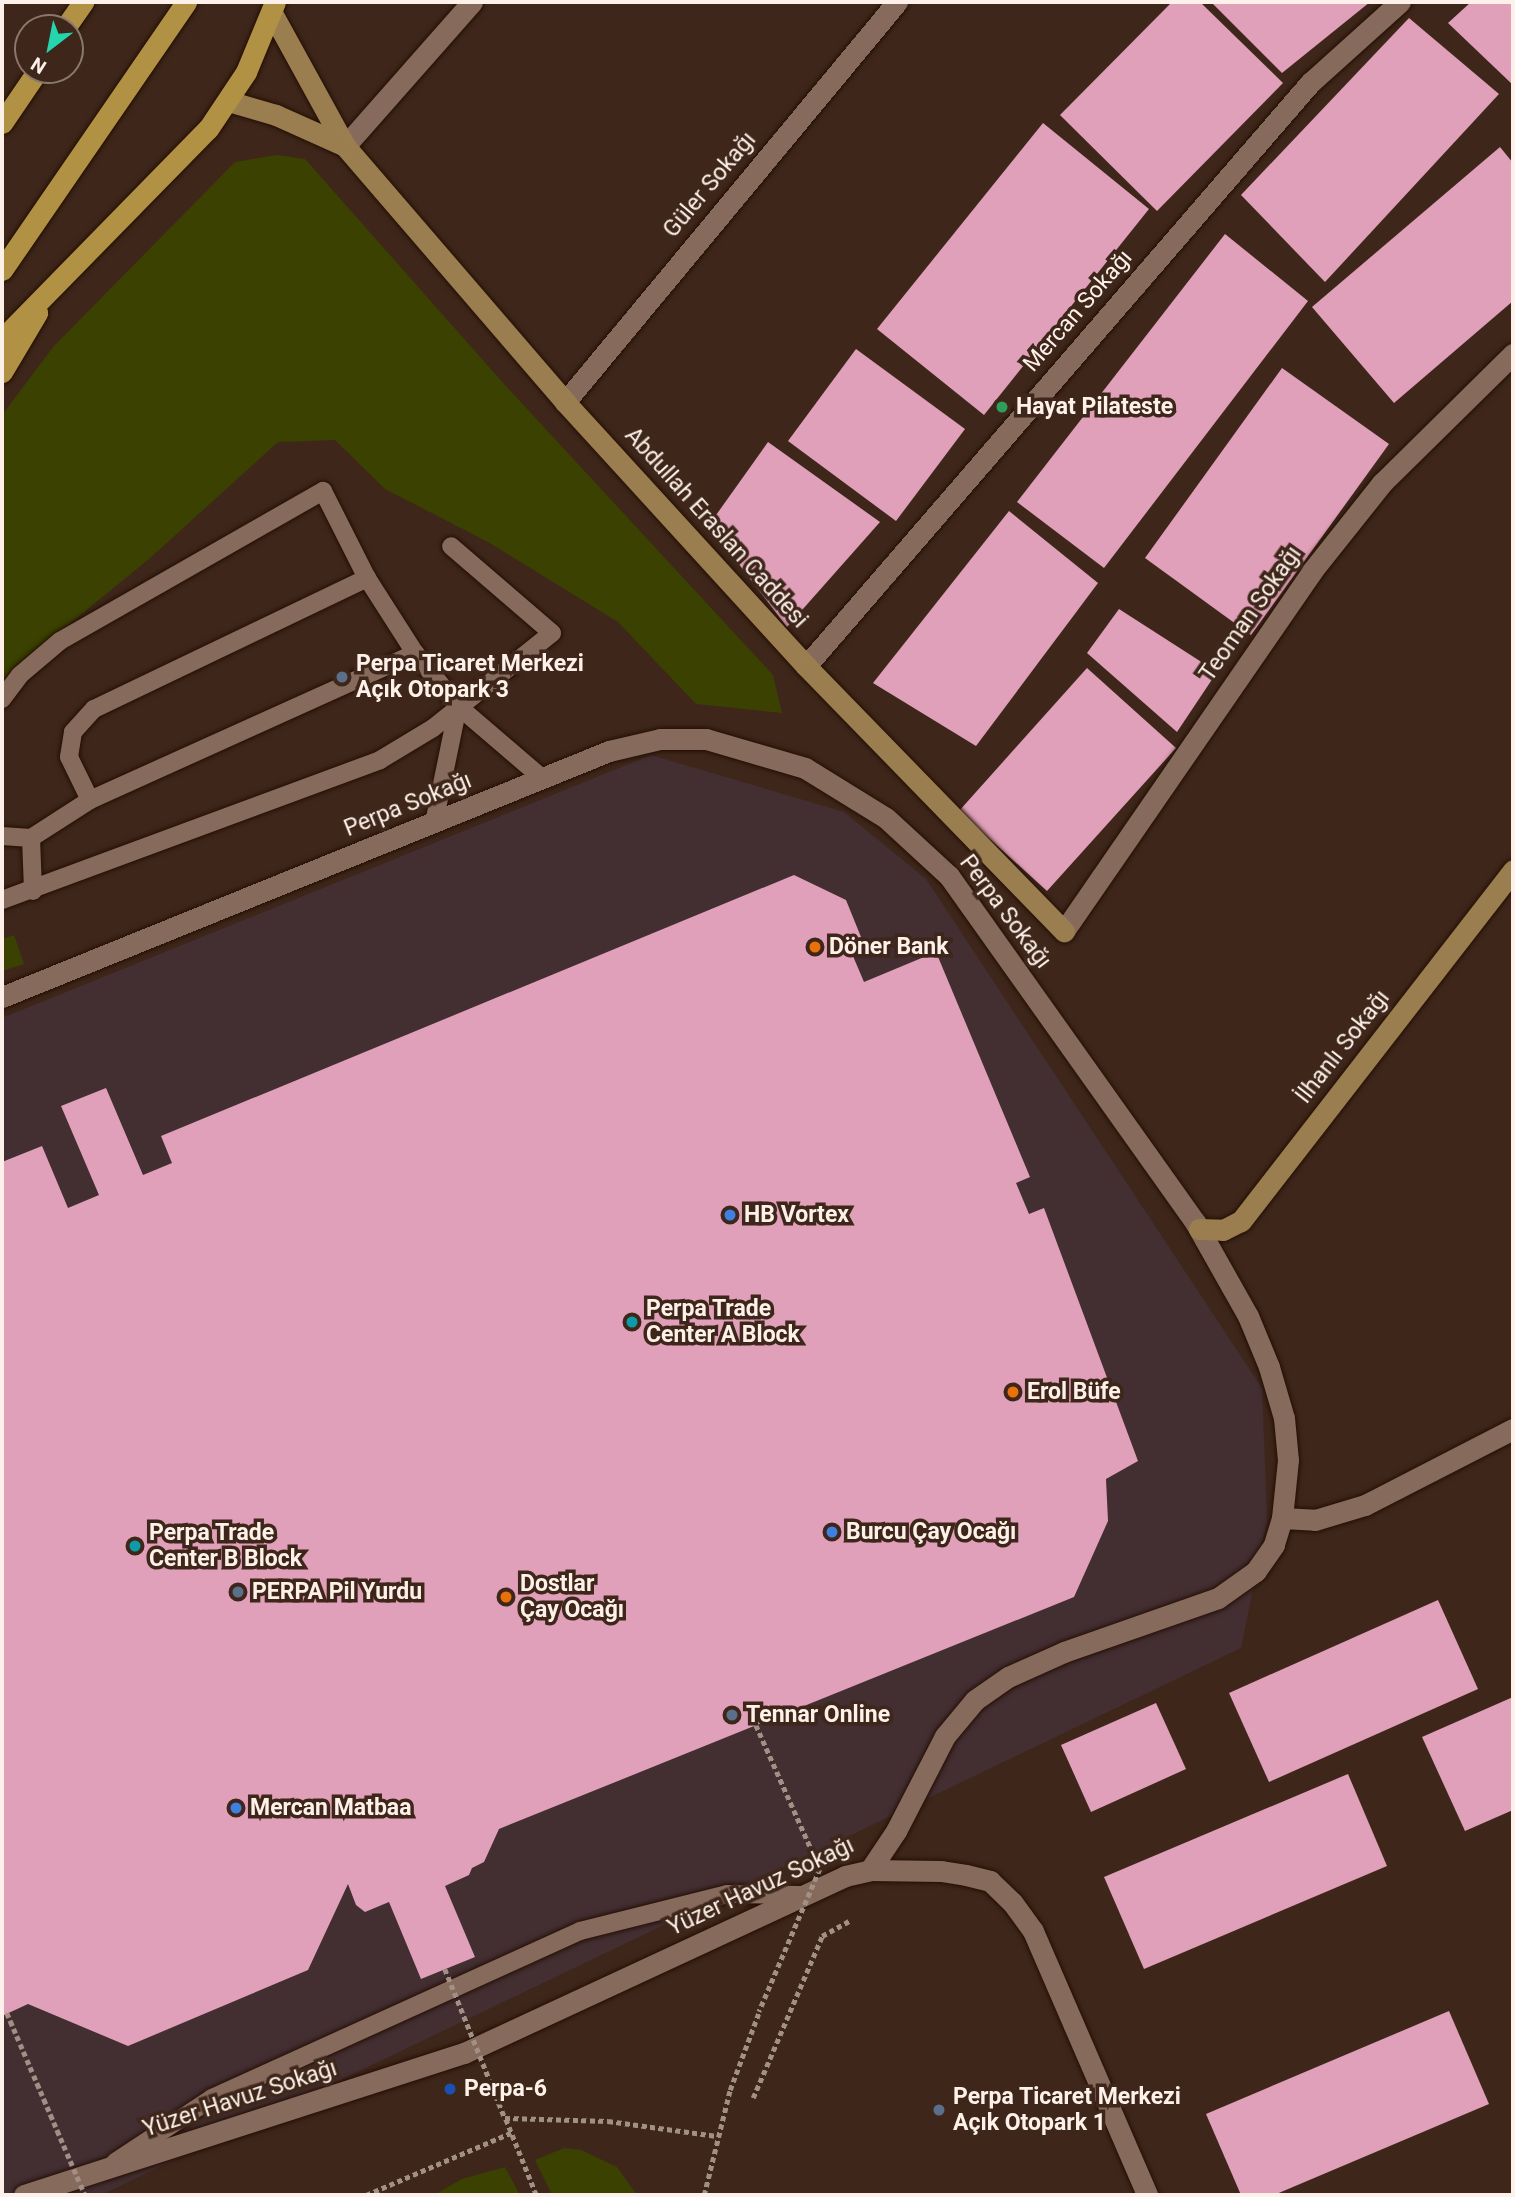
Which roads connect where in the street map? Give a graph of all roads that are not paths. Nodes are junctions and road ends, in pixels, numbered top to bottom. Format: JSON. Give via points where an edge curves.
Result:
{"nodes":[{"id":1,"x":186,"y":2,"type":"edge"},
{"id":2,"x":472,"y":2,"type":"edge"},
{"id":3,"x":897,"y":2,"type":"edge"},
{"id":4,"x":1400,"y":2,"type":"edge"},
{"id":5,"x":275,"y":6,"type":"edge"},
{"id":6,"x":28,"y":84,"type":"edge"},
{"id":7,"x":228,"y":101,"type":"junction"},
{"id":8,"x":2,"y":123,"type":"edge"},
{"id":9,"x":345,"y":146,"type":"junction"},
{"id":10,"x":2,"y":270,"type":"edge"},
{"id":11,"x":45,"y":299,"type":"junction"},
{"id":12,"x":2,"y":338,"type":"edge"},
{"id":13,"x":1513,"y":354,"type":"edge"},
{"id":14,"x":2,"y":372,"type":"edge"},
{"id":15,"x":565,"y":402,"type":"junction"},
{"id":16,"x":451,"y":546,"type":"dead end"},
{"id":17,"x":367,"y":578,"type":"junction"},
{"id":18,"x":415,"y":653,"type":"junction"},
{"id":19,"x":806,"y":666,"type":"junction"},
{"id":20,"x":2,"y":699,"type":"edge"},
{"id":21,"x":458,"y":706,"type":"junction"},
{"id":22,"x":542,"y":778,"type":"junction"},
{"id":23,"x":90,"y":800,"type":"junction"},
{"id":24,"x":434,"y":823,"type":"junction"},
{"id":25,"x":2,"y":836,"type":"edge"},
{"id":26,"x":31,"y":838,"type":"junction"},
{"id":27,"x":1513,"y":870,"type":"edge"},
{"id":28,"x":33,"y":891,"type":"junction"},
{"id":29,"x":2,"y":900,"type":"edge"},
{"id":30,"x":1064,"y":931,"type":"joint"},
{"id":31,"x":2,"y":997,"type":"edge"},
{"id":32,"x":1199,"y":1229,"type":"junction"},
{"id":33,"x":1513,"y":1429,"type":"edge"},
{"id":34,"x":1282,"y":1518,"type":"junction"},
{"id":35,"x":870,"y":1870,"type":"junction"},
{"id":36,"x":805,"y":1895,"type":"junction"},
{"id":37,"x":104,"y":2170,"type":"junction"},
{"id":38,"x":24,"y":2195,"type":"edge"},
{"id":39,"x":1147,"y":2195,"type":"edge"}],
"edges":[{"from":1,"to":10,"type":"main road"},
{"from":2,"to":9,"type":"street"},
{"from":3,"to":15,"type":"street","name":"Güler Sokağı"},
{"from":4,"to":19,"type":"street","name":"Mercan Sokağı","via":[[1310,83]]},
{"from":5,"to":7,"type":"main road"},
{"from":5,"to":9,"type":"street","name":"Abdullah Eraslan Caddesi"},
{"from":6,"to":8,"type":"main road"},
{"from":7,"to":9,"type":"street","name":"Abdullah Eraslan Caddesi","via":[[276,115]]},
{"from":7,"to":11,"type":"main road","via":[[208,129]]},
{"from":9,"to":15,"type":"street","name":"Abdullah Eraslan Caddesi"},
{"from":11,"to":12,"type":"main road"},
{"from":11,"to":14,"type":"main road"},
{"from":13,"to":30,"type":"street","name":"Teoman Sokağı","via":[[1382,483],[1312,571]]},
{"from":15,"to":19,"type":"street","name":"Abdullah Eraslan Caddesi"},
{"from":16,"to":21,"type":"lane","via":[[552,633]]},
{"from":17,"to":18,"type":"lane"},
{"from":17,"to":20,"type":"lane","via":[[323,491],[60,640],[29,666]]},
{"from":17,"to":23,"type":"lane","via":[[94,709],[73,732],[69,757]]},
{"from":18,"to":21,"type":"lane"},
{"from":18,"to":23,"type":"lane"},
{"from":19,"to":30,"type":"street","name":"Abdullah Eraslan Caddesi"},
{"from":21,"to":22,"type":"lane"},
{"from":21,"to":24,"type":"lane"},
{"from":21,"to":28,"type":"lane","via":[[433,728],[380,760]]},
{"from":22,"to":24,"type":"street","name":"Perpa Sokağı"},
{"from":22,"to":32,"type":"street","name":"Perpa Sokağı","via":[[609,751],[660,739],[706,738],[805,768],[886,818],[949,876]]},
{"from":23,"to":26,"type":"lane"},
{"from":24,"to":31,"type":"street","name":"Perpa Sokağı"},
{"from":25,"to":26,"type":"lane"},
{"from":26,"to":28,"type":"lane"},
{"from":27,"to":32,"type":"street","name":"İlhanlı Sokağı","via":[[1241,1221],[1223,1230]]},
{"from":28,"to":29,"type":"lane"},
{"from":32,"to":34,"type":"street","name":"Perpa Sokağı","via":[[1248,1316],[1280,1405],[1287,1460]]},
{"from":33,"to":34,"type":"street","via":[[1365,1505],[1315,1520]]},
{"from":34,"to":35,"type":"street","name":"Yüzer Havuz Sokağı","via":[[1274,1545],[1256,1571],[1217,1598],[1064,1652],[975,1699],[945,1736],[896,1831]]},
{"from":35,"to":36,"type":"street","name":"Yüzer Havuz Sokağı"},
{"from":35,"to":39,"type":"street","via":[[966,1875],[990,1881],[1012,1902],[1033,1931]]},
{"from":36,"to":37,"type":"street","name":"Yüzer Havuz Sokağı","via":[[464,2053]]},
{"from":36,"to":37,"type":"lane","via":[[727,1894],[580,1931],[212,2098]]},
{"from":37,"to":38,"type":"street","name":"Yüzer Havuz Sokağı"}]}
